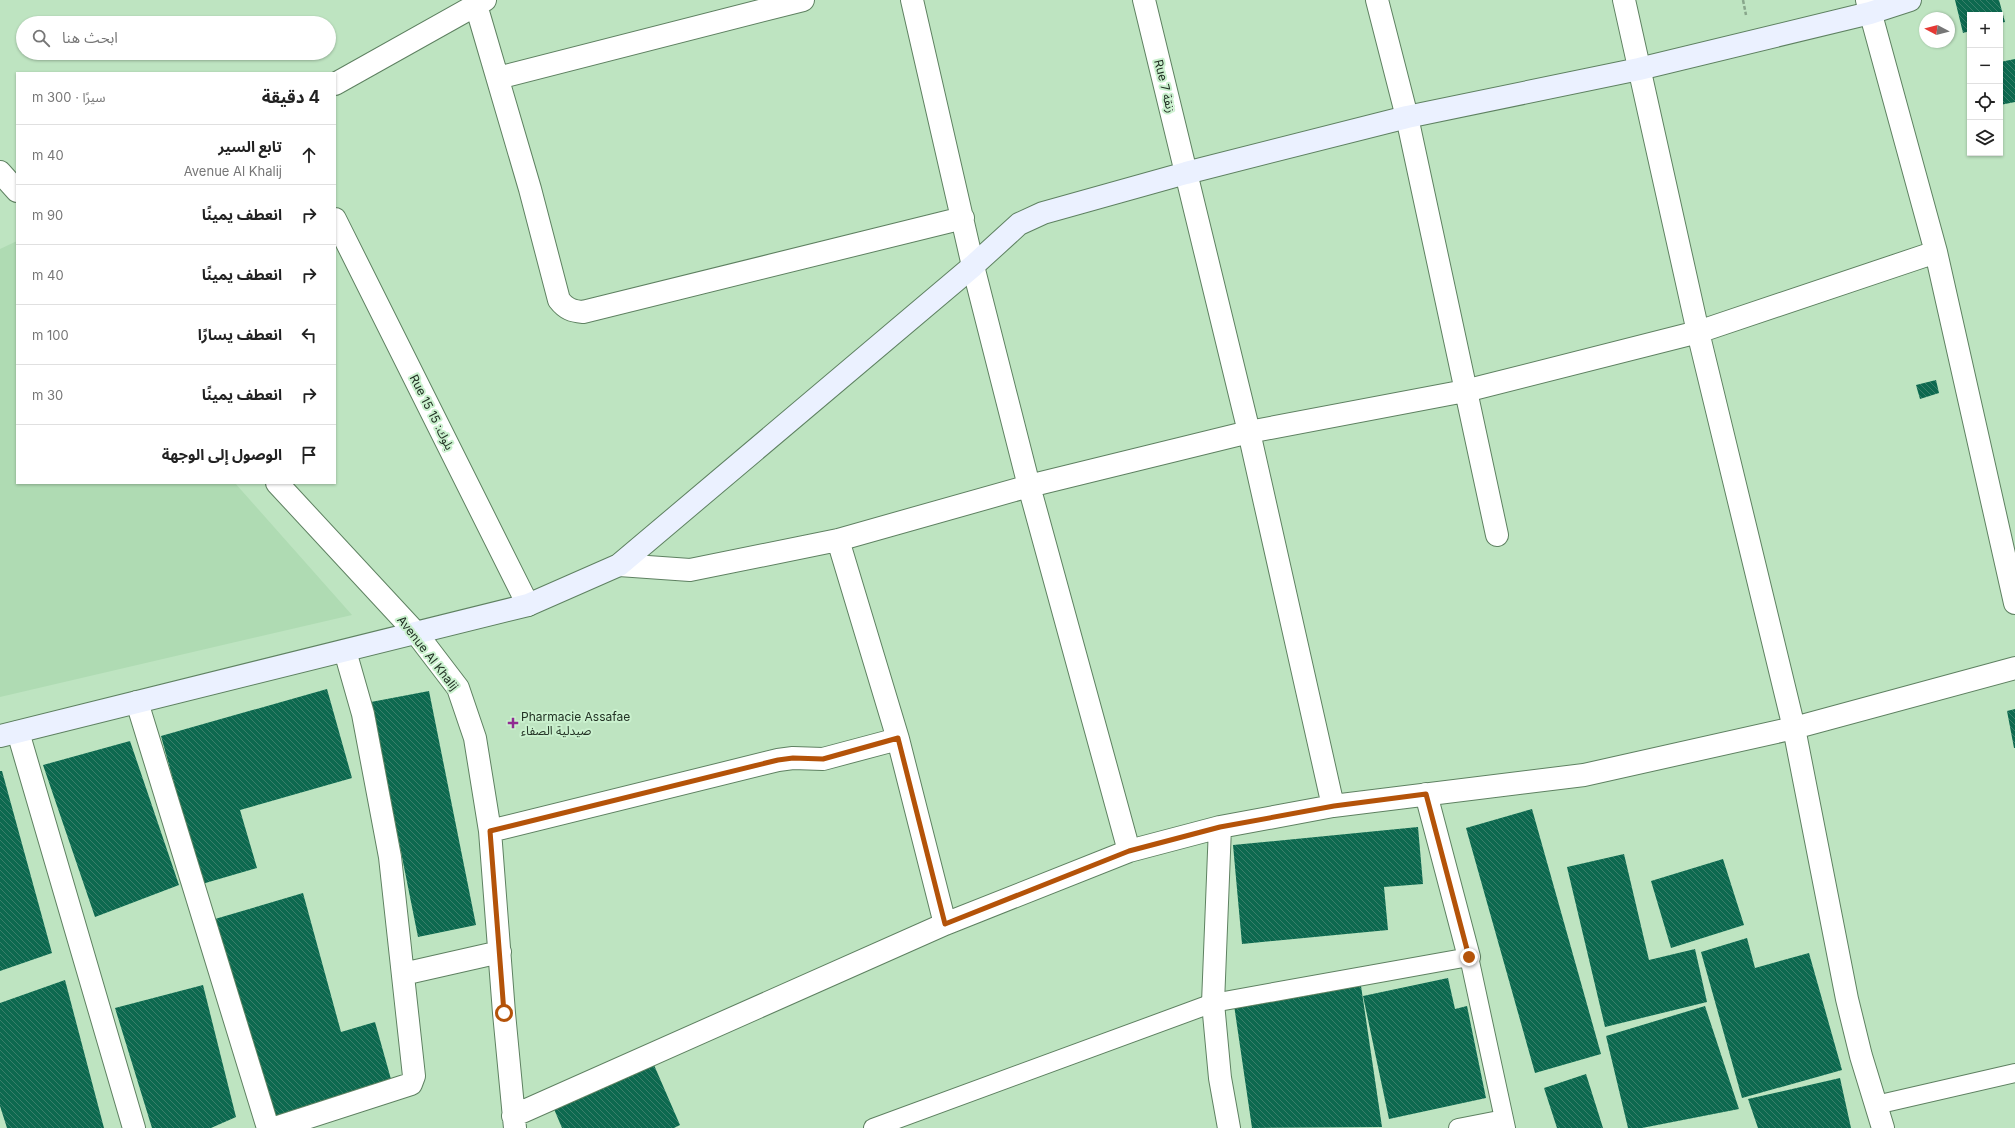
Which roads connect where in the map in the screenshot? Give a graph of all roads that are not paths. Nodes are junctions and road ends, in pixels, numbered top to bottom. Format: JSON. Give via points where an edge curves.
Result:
{"nodes":[{"id":1,"x":803,"y":0,"type":"edge"},
{"id":2,"x":912,"y":0,"type":"edge"},
{"id":3,"x":1144,"y":0,"type":"edge"},
{"id":4,"x":1377,"y":0,"type":"edge"},
{"id":5,"x":1624,"y":0,"type":"edge"},
{"id":6,"x":1910,"y":0,"type":"edge"},
{"id":7,"x":481,"y":3,"type":"edge"},
{"id":8,"x":1869,"y":7,"type":"edge"},
{"id":9,"x":1639,"y":69,"type":"junction"},
{"id":10,"x":498,"y":78,"type":"junction"},
{"id":11,"x":336,"y":83,"type":"edge"},
{"id":12,"x":1407,"y":117,"type":"junction"},
{"id":13,"x":0,"y":172,"type":"edge"},
{"id":14,"x":1186,"y":172,"type":"junction"},
{"id":15,"x":16,"y":190,"type":"edge"},
{"id":16,"x":963,"y":218,"type":"junction"},
{"id":17,"x":336,"y":221,"type":"edge"},
{"id":18,"x":1936,"y":252,"type":"junction"},
{"id":19,"x":973,"y":266,"type":"junction"},
{"id":20,"x":1698,"y":332,"type":"junction"},
{"id":21,"x":1465,"y":391,"type":"junction"},
{"id":22,"x":1248,"y":432,"type":"junction"},
{"id":23,"x":279,"y":484,"type":"edge"},
{"id":24,"x":1029,"y":486,"type":"junction"},
{"id":25,"x":1497,"y":535,"type":"dead end"},
{"id":26,"x":838,"y":540,"type":"junction"},
{"id":27,"x":619,"y":565,"type":"junction"},
{"id":28,"x":2015,"y":603,"type":"edge"},
{"id":29,"x":528,"y":605,"type":"junction"},
{"id":30,"x":416,"y":633,"type":"junction"},
{"id":31,"x":345,"y":650,"type":"junction"},
{"id":32,"x":2015,"y":668,"type":"edge"},
{"id":33,"x":137,"y":702,"type":"junction"},
{"id":34,"x":1794,"y":728,"type":"junction"},
{"id":35,"x":9,"y":734,"type":"edge"},
{"id":36,"x":898,"y":738,"type":"junction"},
{"id":37,"x":1426,"y":794,"type":"junction"},
{"id":38,"x":1334,"y":806,"type":"junction"},
{"id":39,"x":1220,"y":827,"type":"junction"},
{"id":40,"x":490,"y":831,"type":"junction"},
{"id":41,"x":1129,"y":851,"type":"junction"},
{"id":42,"x":945,"y":924,"type":"junction"},
{"id":43,"x":500,"y":952,"type":"junction"},
{"id":44,"x":1469,"y":957,"type":"junction"},
{"id":45,"x":403,"y":974,"type":"junction"},
{"id":46,"x":1213,"y":1003,"type":"junction"},
{"id":47,"x":2015,"y":1073,"type":"edge"},
{"id":48,"x":1876,"y":1105,"type":"junction"},
{"id":49,"x":514,"y":1122,"type":"edge"},
{"id":50,"x":1505,"y":1123,"type":"edge"},
{"id":51,"x":134,"y":1128,"type":"edge"},
{"id":52,"x":268,"y":1128,"type":"edge"},
{"id":53,"x":275,"y":1128,"type":"edge"},
{"id":54,"x":873,"y":1128,"type":"edge"},
{"id":55,"x":1230,"y":1128,"type":"edge"},
{"id":56,"x":1458,"y":1128,"type":"edge"},
{"id":57,"x":1883,"y":1128,"type":"edge"}],
"edges":[{"from":1,"to":10,"type":"street"},
{"from":2,"to":16,"type":"street"},
{"from":3,"to":14,"type":"street","name":"Rue 7 زنقة"},
{"from":4,"to":12,"type":"street"},
{"from":5,"to":9,"type":"street"},
{"from":6,"to":8,"type":"street"},
{"from":7,"to":10,"type":"street"},
{"from":7,"to":11,"type":"street"},
{"from":8,"to":9,"type":"street"},
{"from":8,"to":18,"type":"street"},
{"from":9,"to":12,"type":"street"},
{"from":9,"to":20,"type":"street"},
{"from":10,"to":16,"type":"street","via":[[559,300],[574,312],[583,312]]},
{"from":12,"to":14,"type":"street"},
{"from":12,"to":21,"type":"street"},
{"from":13,"to":15,"type":"street"},
{"from":14,"to":19,"type":"street","via":[[1043,213],[1019,224]]},
{"from":14,"to":22,"type":"street","name":"Rue 7 زنقة"},
{"from":16,"to":19,"type":"street"},
{"from":17,"to":29,"type":"street","name":"Rue 15 بلوك: 15"},
{"from":18,"to":20,"type":"street"},
{"from":18,"to":28,"type":"street"},
{"from":19,"to":24,"type":"street"},
{"from":19,"to":27,"type":"street"},
{"from":20,"to":21,"type":"street"},
{"from":20,"to":34,"type":"street"},
{"from":21,"to":22,"type":"street"},
{"from":21,"to":25,"type":"street"},
{"from":22,"to":24,"type":"street"},
{"from":22,"to":38,"type":"street","name":"Rue 7 زنقة"},
{"from":23,"to":30,"type":"street","name":"Avenue Al Khalij"},
{"from":24,"to":26,"type":"street"},
{"from":24,"to":41,"type":"street"},
{"from":26,"to":27,"type":"street","via":[[690,570]]},
{"from":26,"to":36,"type":"street"},
{"from":27,"to":29,"type":"street"},
{"from":29,"to":30,"type":"street"},
{"from":30,"to":31,"type":"street"},
{"from":30,"to":40,"type":"street","name":"Avenue Al Khalij","via":[[458,688],[476,738]]},
{"from":31,"to":33,"type":"street"},
{"from":31,"to":45,"type":"street","via":[[363,714],[390,857]]},
{"from":32,"to":34,"type":"street"},
{"from":33,"to":35,"type":"street"},
{"from":33,"to":52,"type":"street"},
{"from":34,"to":37,"type":"street","via":[[1584,775]]},
{"from":34,"to":48,"type":"street","via":[[1847,1000]]},
{"from":35,"to":51,"type":"street"},
{"from":36,"to":40,"type":"street","via":[[823,759],[778,760]]},
{"from":36,"to":42,"type":"street"},
{"from":37,"to":38,"type":"street"},
{"from":37,"to":44,"type":"street"},
{"from":38,"to":39,"type":"street"},
{"from":39,"to":41,"type":"street"},
{"from":39,"to":46,"type":"street"},
{"from":40,"to":43,"type":"street","name":"Avenue Al Khalij"},
{"from":41,"to":42,"type":"street"},
{"from":42,"to":49,"type":"street"},
{"from":43,"to":45,"type":"street"},
{"from":43,"to":49,"type":"street","name":"Avenue Al Khalij"},
{"from":44,"to":46,"type":"lane"},
{"from":44,"to":50,"type":"lane"},
{"from":45,"to":53,"type":"street","via":[[414,1076],[411,1084]]},
{"from":46,"to":54,"type":"lane"},
{"from":46,"to":55,"type":"street","via":[[1220,1078]]},
{"from":47,"to":48,"type":"lane"},
{"from":48,"to":57,"type":"street"},
{"from":50,"to":56,"type":"lane"}]}
